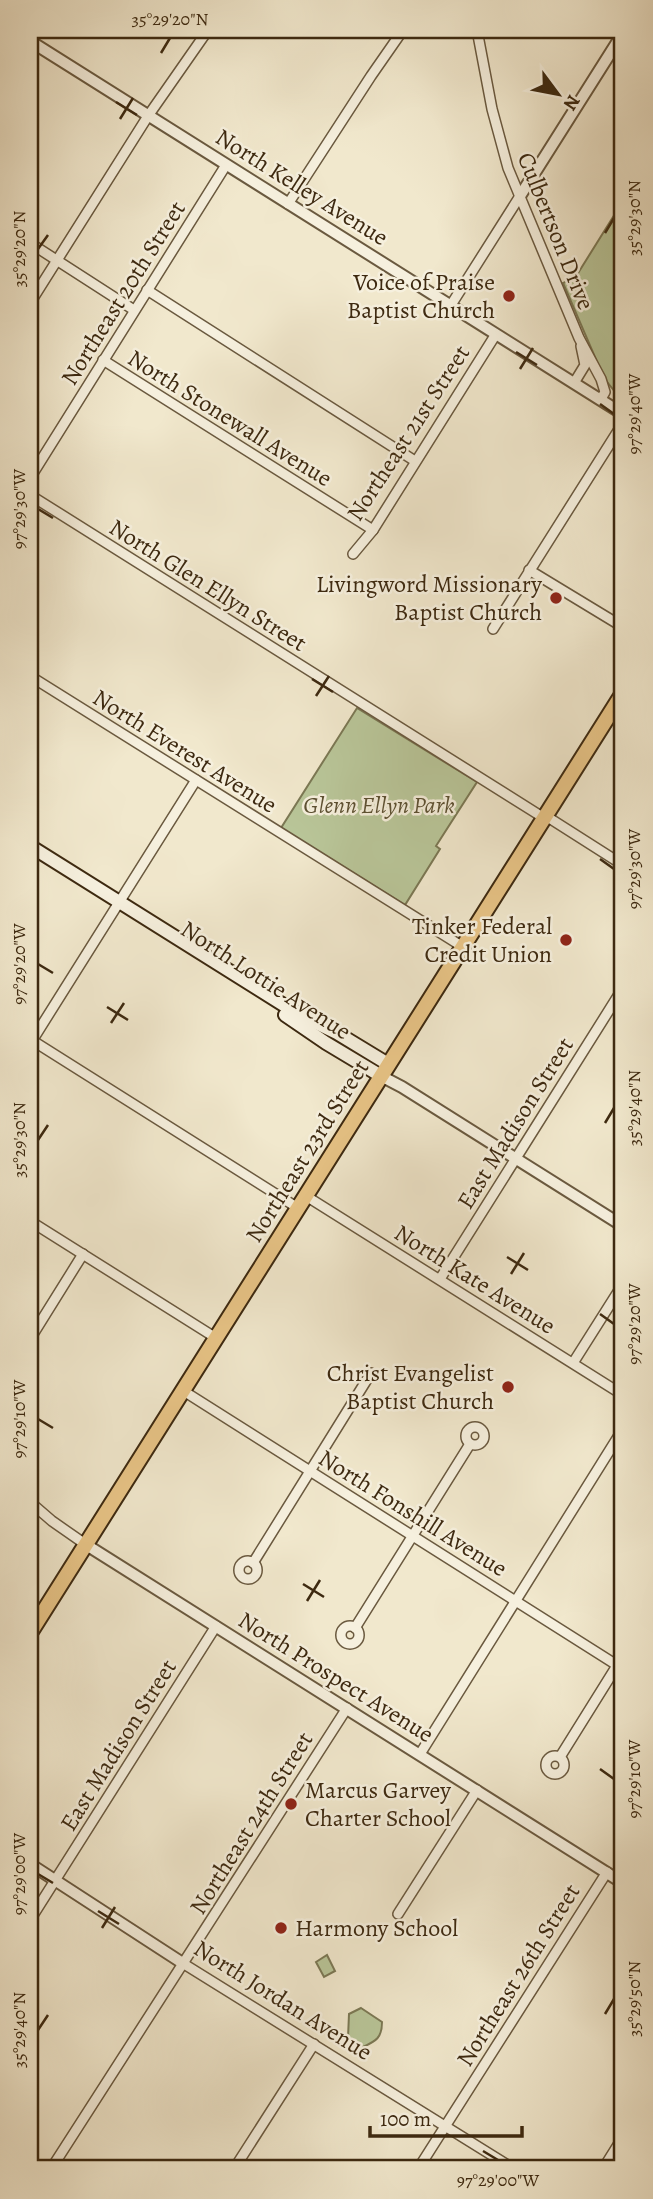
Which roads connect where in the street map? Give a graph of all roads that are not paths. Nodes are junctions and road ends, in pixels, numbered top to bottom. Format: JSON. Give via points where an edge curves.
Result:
{"nodes":[{"id":1,"x":208,"y":30,"type":"edge"},
{"id":2,"x":403,"y":30,"type":"edge"},
{"id":3,"x":477,"y":30,"type":"edge"},
{"id":4,"x":623,"y":33,"type":"edge"},
{"id":5,"x":30,"y":41,"type":"edge"},
{"id":6,"x":148,"y":116,"type":"junction"},
{"id":7,"x":226,"y":165,"type":"junction"},
{"id":8,"x":520,"y":196,"type":"junction"},
{"id":9,"x":288,"y":204,"type":"junction"},
{"id":10,"x":30,"y":243,"type":"edge"},
{"id":11,"x":57,"y":260,"type":"junction"},
{"id":12,"x":147,"y":290,"type":"junction"},
{"id":13,"x":30,"y":303,"type":"edge"},
{"id":14,"x":451,"y":305,"type":"junction"},
{"id":15,"x":134,"y":310,"type":"junction"},
{"id":16,"x":496,"y":334,"type":"junction"},
{"id":17,"x":579,"y":338,"type":"junction"},
{"id":18,"x":103,"y":360,"type":"junction"},
{"id":19,"x":574,"y":383,"type":"junction"},
{"id":20,"x":601,"y":399,"type":"junction"},
{"id":21,"x":623,"y":414,"type":"edge"},
{"id":22,"x":623,"y":423,"type":"edge"},
{"id":23,"x":415,"y":461,"type":"junction"},
{"id":24,"x":30,"y":478,"type":"edge"},
{"id":25,"x":30,"y":495,"type":"edge"},
{"id":26,"x":373,"y":530,"type":"junction"},
{"id":27,"x":353,"y":554,"type":"dead end"},
{"id":28,"x":530,"y":570,"type":"junction"},
{"id":29,"x":623,"y":627,"type":"edge"},
{"id":30,"x":493,"y":629,"type":"dead end"},
{"id":31,"x":30,"y":676,"type":"edge"},
{"id":32,"x":623,"y":694,"type":"edge"},
{"id":33,"x":196,"y":780,"type":"junction"},
{"id":34,"x":545,"y":817,"type":"junction"},
{"id":35,"x":30,"y":846,"type":"edge"},
{"id":36,"x":30,"y":856,"type":"edge"},
{"id":37,"x":623,"y":865,"type":"edge"},
{"id":38,"x":117,"y":905,"type":"junction"},
{"id":39,"x":463,"y":947,"type":"junction"},
{"id":40,"x":623,"y":988,"type":"edge"},
{"id":41,"x":30,"y":1041,"type":"edge"},
{"id":42,"x":384,"y":1070,"type":"junction"},
{"id":43,"x":516,"y":1158,"type":"junction"},
{"id":44,"x":302,"y":1202,"type":"junction"},
{"id":45,"x":30,"y":1221,"type":"edge"},
{"id":46,"x":623,"y":1226,"type":"edge"},
{"id":47,"x":83,"y":1255,"type":"junction"},
{"id":48,"x":440,"y":1279,"type":"junction"},
{"id":49,"x":623,"y":1284,"type":"edge"},
{"id":50,"x":216,"y":1338,"type":"junction"},
{"id":51,"x":30,"y":1339,"type":"edge"},
{"id":52,"x":573,"y":1363,"type":"junction"},
{"id":53,"x":371,"y":1373,"type":"dead end"},
{"id":54,"x":182,"y":1390,"type":"junction"},
{"id":55,"x":623,"y":1395,"type":"edge"},
{"id":56,"x":623,"y":1429,"type":"edge"},
{"id":57,"x":470,"y":1444,"type":"dead end"},
{"id":58,"x":310,"y":1471,"type":"junction"},
{"id":59,"x":30,"y":1502,"type":"edge"},
{"id":60,"x":413,"y":1536,"type":"junction"},
{"id":61,"x":85,"y":1544,"type":"junction"},
{"id":62,"x":253,"y":1563,"type":"dead end"},
{"id":63,"x":515,"y":1601,"type":"junction"},
{"id":64,"x":216,"y":1626,"type":"junction"},
{"id":65,"x":355,"y":1628,"type":"dead end"},
{"id":66,"x":30,"y":1633,"type":"edge"},
{"id":67,"x":623,"y":1656,"type":"edge"},
{"id":68,"x":620,"y":1667,"type":"edge"},
{"id":69,"x":347,"y":1708,"type":"junction"},
{"id":70,"x":420,"y":1754,"type":"junction"},
{"id":71,"x":560,"y":1757,"type":"dead end"},
{"id":72,"x":477,"y":1790,"type":"junction"},
{"id":73,"x":30,"y":1864,"type":"edge"},
{"id":74,"x":607,"y":1872,"type":"junction"},
{"id":75,"x":55,"y":1880,"type":"junction"},
{"id":76,"x":623,"y":1883,"type":"edge"},
{"id":77,"x":398,"y":1914,"type":"dead end"},
{"id":78,"x":30,"y":1920,"type":"edge"},
{"id":79,"x":184,"y":1964,"type":"junction"},
{"id":80,"x":314,"y":2045,"type":"junction"},
{"id":81,"x":446,"y":2126,"type":"junction"},
{"id":82,"x":623,"y":2137,"type":"edge"},
{"id":83,"x":51,"y":2169,"type":"edge"},
{"id":84,"x":234,"y":2169,"type":"edge"},
{"id":85,"x":418,"y":2169,"type":"edge"},
{"id":86,"x":514,"y":2169,"type":"edge"},
{"id":87,"x":603,"y":2169,"type":"edge"}],
"edges":[{"from":1,"to":6,"type":"street"},
{"from":2,"to":9,"type":"street"},
{"from":3,"to":8,"type":"street","name":"Culbertson Drive","via":[[500,142]]},
{"from":4,"to":8,"type":"street","name":"Northeast 21st Street"},
{"from":5,"to":6,"type":"street","name":"North Kelley Avenue"},
{"from":6,"to":7,"type":"street","name":"North Kelley Avenue"},
{"from":6,"to":11,"type":"street"},
{"from":7,"to":9,"type":"street","name":"North Kelley Avenue"},
{"from":7,"to":12,"type":"street","name":"Northeast 20th Street"},
{"from":8,"to":14,"type":"street","name":"Northeast 21st Street"},
{"from":8,"to":17,"type":"street","name":"Culbertson Drive"},
{"from":9,"to":14,"type":"street","name":"North Kelley Avenue"},
{"from":10,"to":11,"type":"street","name":"North Stonewall Avenue"},
{"from":11,"to":13,"type":"street"},
{"from":11,"to":15,"type":"street","name":"North Stonewall Avenue"},
{"from":12,"to":15,"type":"street","name":"Northeast 20th Street"},
{"from":12,"to":23,"type":"street"},
{"from":14,"to":16,"type":"street","name":"North Kelley Avenue"},
{"from":15,"to":18,"type":"street","name":"Northeast 20th Street"},
{"from":16,"to":19,"type":"street","name":"North Kelley Avenue"},
{"from":16,"to":23,"type":"street","name":"Northeast 21st Street"},
{"from":17,"to":19,"type":"street","via":[[585,365]]},
{"from":17,"to":20,"type":"street","name":"Culbertson Drive","via":[[601,379],[605,392]]},
{"from":18,"to":24,"type":"street","name":"Northeast 20th Street"},
{"from":18,"to":26,"type":"street","name":"North Stonewall Avenue"},
{"from":19,"to":20,"type":"street","name":"North Kelley Avenue"},
{"from":20,"to":21,"type":"street","name":"North Kelley Avenue"},
{"from":22,"to":28,"type":"street"},
{"from":23,"to":26,"type":"street","name":"Northeast 21st Street"},
{"from":25,"to":34,"type":"street","name":"North Glen Ellyn Street"},
{"from":26,"to":27,"type":"street","name":"Northeast 21st Street"},
{"from":28,"to":29,"type":"street"},
{"from":28,"to":30,"type":"street"},
{"from":31,"to":33,"type":"street","name":"North Everest Avenue"},
{"from":32,"to":34,"type":"main road","name":"Northeast 23rd Street"},
{"from":33,"to":38,"type":"street"},
{"from":33,"to":39,"type":"street","name":"North Everest Avenue"},
{"from":34,"to":37,"type":"street","name":"North Glen Ellyn Street"},
{"from":34,"to":39,"type":"main road","name":"Northeast 23rd Street"},
{"from":35,"to":38,"type":"main road","name":"North Lottie Avenue"},
{"from":36,"to":38,"type":"main road","name":"North Lottie Avenue"},
{"from":38,"to":41,"type":"street"},
{"from":38,"to":42,"type":"main road","name":"North Lottie Avenue","via":[[337,1033]]},
{"from":39,"to":42,"type":"main road","name":"Northeast 23rd Street"},
{"from":40,"to":43,"type":"street","name":"East Madison Street"},
{"from":41,"to":44,"type":"street","name":"North Kate Avenue"},
{"from":42,"to":43,"type":"street","name":"North Lottie Avenue"},
{"from":42,"to":44,"type":"main road","name":"Northeast 23rd Street"},
{"from":43,"to":46,"type":"street","name":"North Lottie Avenue"},
{"from":43,"to":48,"type":"street","name":"East Madison Street"},
{"from":44,"to":48,"type":"street","name":"North Kate Avenue"},
{"from":44,"to":50,"type":"main road","name":"Northeast 23rd Street"},
{"from":45,"to":47,"type":"street"},
{"from":47,"to":50,"type":"street"},
{"from":47,"to":51,"type":"street"},
{"from":48,"to":52,"type":"street","name":"North Kate Avenue"},
{"from":49,"to":52,"type":"street"},
{"from":50,"to":54,"type":"main road","name":"Northeast 23rd Street"},
{"from":52,"to":55,"type":"street","name":"North Kate Avenue"},
{"from":53,"to":58,"type":"street"},
{"from":54,"to":58,"type":"street","name":"North Fonshill Avenue"},
{"from":54,"to":61,"type":"main road","name":"Northeast 23rd Street"},
{"from":56,"to":63,"type":"street"},
{"from":57,"to":60,"type":"street"},
{"from":58,"to":60,"type":"street","name":"North Fonshill Avenue"},
{"from":58,"to":62,"type":"street"},
{"from":59,"to":61,"type":"street","name":"North Prospect Avenue"},
{"from":60,"to":63,"type":"street","name":"North Fonshill Avenue"},
{"from":60,"to":65,"type":"street"},
{"from":61,"to":64,"type":"street","name":"North Prospect Avenue"},
{"from":61,"to":66,"type":"main road","name":"Northeast 23rd Street"},
{"from":63,"to":68,"type":"street","name":"North Fonshill Avenue"},
{"from":63,"to":70,"type":"street"},
{"from":64,"to":69,"type":"street","name":"North Prospect Avenue"},
{"from":64,"to":75,"type":"street","name":"East Madison Street"},
{"from":67,"to":68,"type":"street"},
{"from":68,"to":71,"type":"street"},
{"from":69,"to":70,"type":"street","name":"North Prospect Avenue"},
{"from":69,"to":79,"type":"street","name":"Northeast 24th Street"},
{"from":70,"to":72,"type":"street","name":"North Prospect Avenue"},
{"from":72,"to":74,"type":"street","name":"North Prospect Avenue"},
{"from":72,"to":77,"type":"street"},
{"from":73,"to":75,"type":"street","name":"North Jordan Avenue"},
{"from":74,"to":76,"type":"street","name":"North Prospect Avenue"},
{"from":74,"to":81,"type":"street","name":"Northeast 26th Street"},
{"from":75,"to":78,"type":"street","name":"East Madison Street"},
{"from":75,"to":79,"type":"street","name":"North Jordan Avenue"},
{"from":79,"to":80,"type":"street","name":"North Jordan Avenue"},
{"from":79,"to":83,"type":"street","name":"Northeast 24th Street"},
{"from":80,"to":81,"type":"street","name":"North Jordan Avenue"},
{"from":80,"to":84,"type":"street"},
{"from":81,"to":85,"type":"street","name":"Northeast 26th Street"},
{"from":81,"to":86,"type":"street","name":"North Jordan Avenue"},
{"from":82,"to":87,"type":"street"}]}
